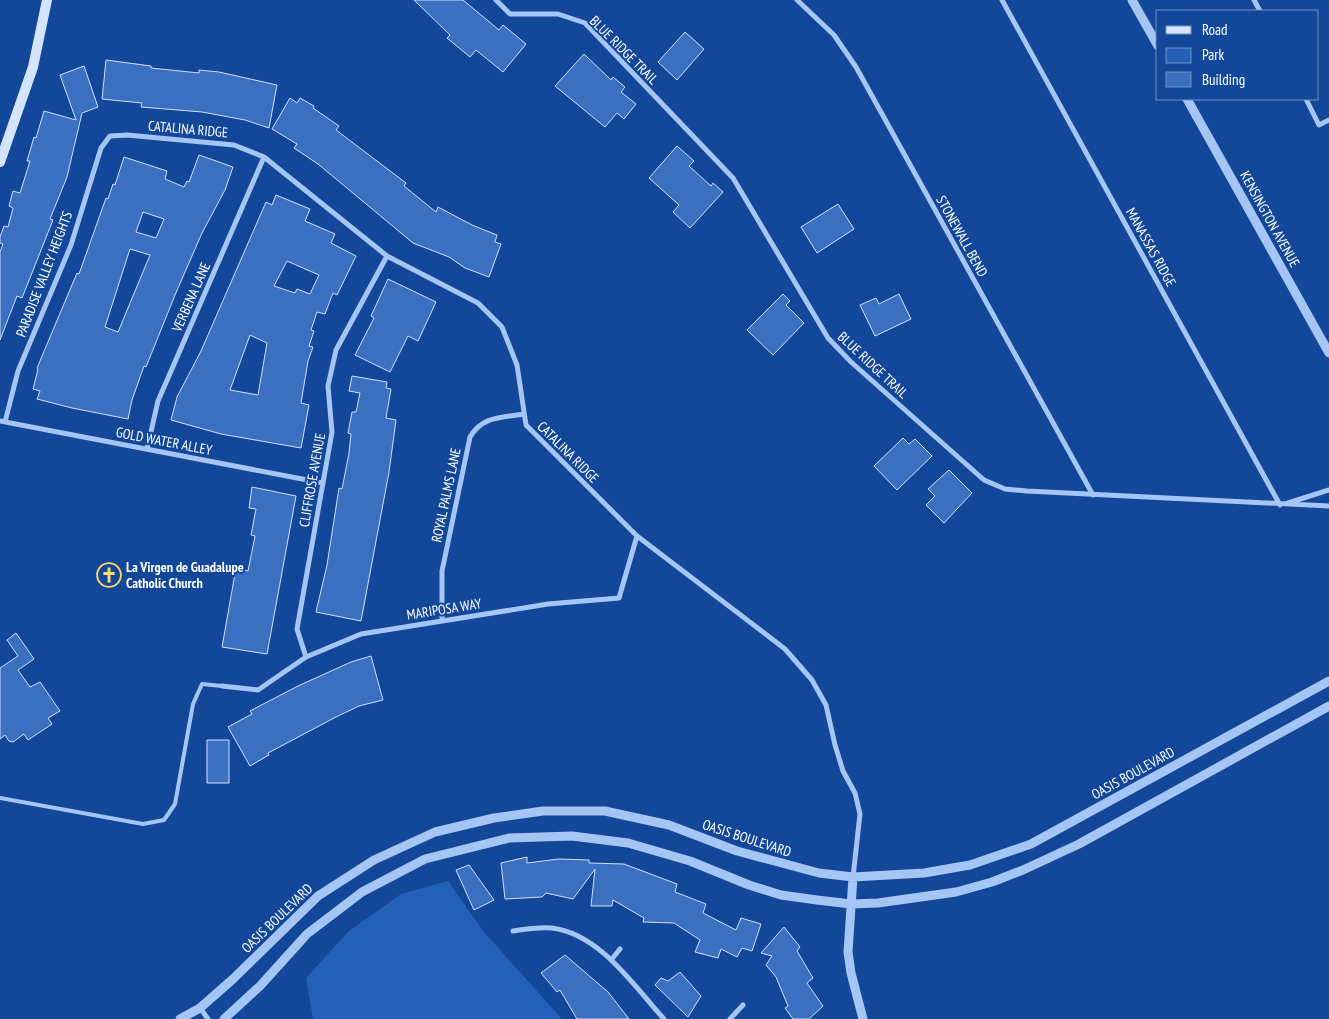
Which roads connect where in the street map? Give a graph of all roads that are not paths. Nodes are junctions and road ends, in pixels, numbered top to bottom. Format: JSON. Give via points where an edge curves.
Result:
{"nodes":[{"id":1,"x":47,"y":0,"type":"edge"},
{"id":2,"x":496,"y":0,"type":"edge"},
{"id":3,"x":797,"y":0,"type":"edge"},
{"id":4,"x":1002,"y":0,"type":"edge"},
{"id":5,"x":1132,"y":0,"type":"edge"},
{"id":6,"x":1156,"y":42,"type":"edge"},
{"id":7,"x":1188,"y":100,"type":"edge"},
{"id":8,"x":1306,"y":100,"type":"edge"},
{"id":9,"x":1329,"y":120,"type":"edge"},
{"id":10,"x":110,"y":136,"type":"joint"},
{"id":11,"x":264,"y":156,"type":"junction"},
{"id":12,"x":0,"y":162,"type":"edge"},
{"id":13,"x":386,"y":256,"type":"junction"},
{"id":14,"x":1329,"y":353,"type":"edge"},
{"id":15,"x":524,"y":414,"type":"junction"},
{"id":16,"x":3,"y":422,"type":"edge"},
{"id":17,"x":147,"y":449,"type":"junction"},
{"id":18,"x":323,"y":483,"type":"junction"},
{"id":19,"x":1329,"y":490,"type":"edge"},
{"id":20,"x":1093,"y":495,"type":"junction"},
{"id":21,"x":1280,"y":505,"type":"junction"},
{"id":22,"x":1329,"y":506,"type":"edge"},
{"id":23,"x":637,"y":536,"type":"junction"},
{"id":24,"x":442,"y":620,"type":"junction"},
{"id":25,"x":306,"y":657,"type":"junction"},
{"id":26,"x":1329,"y":681,"type":"edge"},
{"id":27,"x":222,"y":686,"type":"joint"},
{"id":28,"x":1329,"y":706,"type":"edge"},
{"id":29,"x":0,"y":798,"type":"edge"},
{"id":30,"x":853,"y":877,"type":"junction"},
{"id":31,"x":851,"y":904,"type":"junction"},
{"id":32,"x":513,"y":931,"type":"dead end"},
{"id":33,"x":620,"y":949,"type":"dead end"},
{"id":34,"x":611,"y":960,"type":"junction"},
{"id":35,"x":743,"y":1004,"type":"dead end"},
{"id":36,"x":200,"y":1008,"type":"junction"},
{"id":37,"x":180,"y":1019,"type":"edge"},
{"id":38,"x":208,"y":1019,"type":"edge"},
{"id":39,"x":224,"y":1019,"type":"edge"},
{"id":40,"x":664,"y":1019,"type":"edge"},
{"id":41,"x":730,"y":1019,"type":"edge"},
{"id":42,"x":863,"y":1019,"type":"edge"}],
"edges":[{"from":1,"to":12,"type":"main road","via":[[33,66]]},
{"from":2,"to":20,"type":"street","name":"BLUE RIDGE TRAIL","via":[[510,14],[558,14],[585,23],[732,178],[828,338],[984,480],[1005,489]]},
{"from":3,"to":20,"type":"street","name":"STONEWALL BEND","via":[[834,35],[856,67]]},
{"from":4,"to":21,"type":"street","name":"MANASSAS RIDGE"},
{"from":5,"to":6,"type":"street"},
{"from":7,"to":14,"type":"street","name":"KENSINGTON AVENUE"},
{"from":8,"to":9,"type":"street","via":[[1319,125]]},
{"from":10,"to":11,"type":"street","name":"CATALINA RIDGE","via":[[234,145]]},
{"from":10,"to":16,"type":"street","name":"PARADISE VALLEY HEIGHTS","via":[[101,148],[71,245],[18,371]]},
{"from":11,"to":13,"type":"street","name":"CATALINA RIDGE"},
{"from":11,"to":17,"type":"street","name":"VERBENA LANE","via":[[158,401]]},
{"from":13,"to":15,"type":"street","name":"CATALINA RIDGE","via":[[478,303],[502,327],[517,365]]},
{"from":13,"to":18,"type":"street","name":"CLIFFROSE AVENUE","via":[[336,350],[328,386],[332,432]]},
{"from":15,"to":23,"type":"street","name":"CATALINA RIDGE","via":[[526,425],[537,437]]},
{"from":15,"to":24,"type":"street","name":"ROYAL PALMS LANE","via":[[490,420],[476,426],[470,437],[442,571]]},
{"from":16,"to":17,"type":"street","name":"GOLD WATER ALLEY"},
{"from":17,"to":18,"type":"street","name":"GOLD WATER ALLEY"},
{"from":18,"to":25,"type":"street","name":"CLIFFROSE AVENUE","via":[[297,629]]},
{"from":19,"to":21,"type":"street","name":"BLUE RIDGE TRAIL"},
{"from":20,"to":21,"type":"street","name":"BLUE RIDGE TRAIL"},
{"from":21,"to":22,"type":"street","name":"BLUE RIDGE TRAIL"},
{"from":23,"to":24,"type":"street","name":"MARIPOSA WAY","via":[[619,598],[548,604]]},
{"from":23,"to":30,"type":"street","name":"CATALINA RIDGE","via":[[784,649],[812,680],[826,705],[843,771],[856,793],[860,814]]},
{"from":24,"to":25,"type":"street","name":"MARIPOSA WAY","via":[[361,634]]},
{"from":25,"to":27,"type":"street","name":"MARIPOSA WAY","via":[[258,690]]},
{"from":26,"to":30,"type":"street","name":"OASIS BOULEVARD","via":[[1031,844],[970,865],[924,873]]},
{"from":27,"to":29,"type":"lane","via":[[202,684],[193,704],[176,804],[164,820],[143,824]]},
{"from":28,"to":31,"type":"street","via":[[1079,844],[1023,870],[956,892]]},
{"from":30,"to":31,"type":"street"},
{"from":30,"to":36,"type":"street","name":"OASIS BOULEVARD","via":[[788,866],[669,825],[605,811],[542,811],[494,818],[434,832],[374,860],[326,891]]},
{"from":31,"to":39,"type":"street","via":[[781,895],[690,861],[628,843],[572,836],[509,838],[425,859],[362,892],[307,934],[260,986]]},
{"from":31,"to":42,"type":"street","via":[[848,952]]},
{"from":32,"to":34,"type":"street","via":[[553,928],[582,938]]},
{"from":33,"to":34,"type":"street"},
{"from":34,"to":40,"type":"street"},
{"from":35,"to":41,"type":"street"},
{"from":36,"to":37,"type":"street","name":"OASIS BOULEVARD"},
{"from":36,"to":38,"type":"street"}]}
